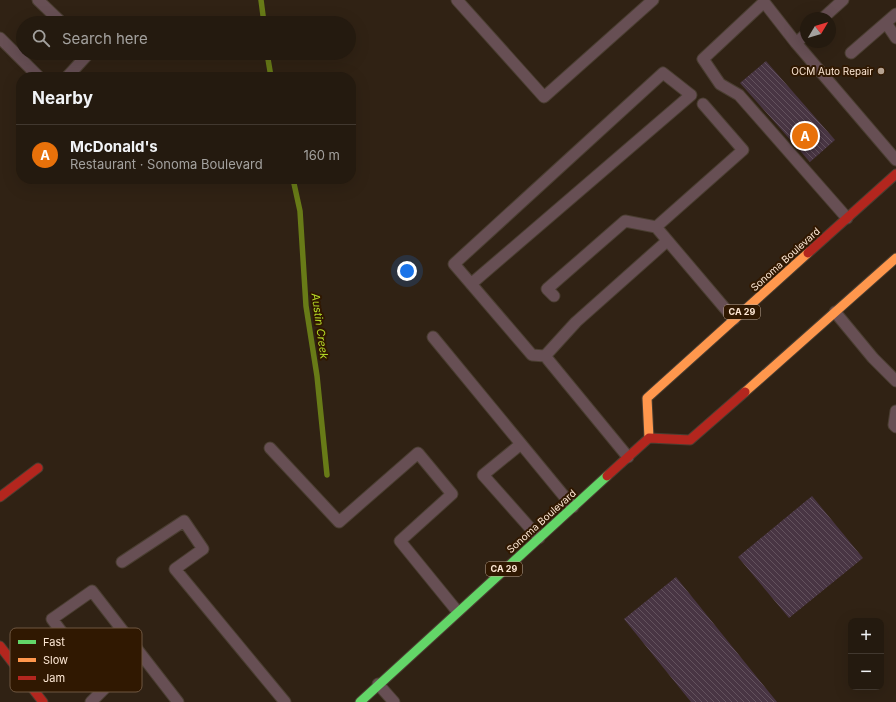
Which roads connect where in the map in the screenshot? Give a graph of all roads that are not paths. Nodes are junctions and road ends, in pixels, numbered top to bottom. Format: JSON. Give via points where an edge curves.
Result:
{"nodes":[{"id":1,"x":38,"y":0,"type":"edge"},
{"id":2,"x":457,"y":0,"type":"edge"},
{"id":3,"x":653,"y":0,"type":"edge"},
{"id":4,"x":843,"y":0,"type":"edge"},
{"id":5,"x":830,"y":12,"type":"edge"},
{"id":6,"x":896,"y":14,"type":"edge"},
{"id":7,"x":55,"y":16,"type":"edge"},
{"id":8,"x":886,"y":23,"type":"junction"},
{"id":9,"x":0,"y":38,"type":"edge"},
{"id":10,"x":896,"y":38,"type":"edge"},
{"id":11,"x":800,"y":39,"type":"edge"},
{"id":12,"x":796,"y":43,"type":"junction"},
{"id":13,"x":851,"y":53,"type":"dead end"},
{"id":14,"x":16,"y":54,"type":"edge"},
{"id":15,"x":21,"y":60,"type":"edge"},
{"id":16,"x":83,"y":60,"type":"edge"},
{"id":17,"x":33,"y":72,"type":"edge"},
{"id":18,"x":72,"y":72,"type":"edge"},
{"id":19,"x":703,"y":104,"type":"dead end"},
{"id":20,"x":896,"y":160,"type":"edge"},
{"id":21,"x":896,"y":174,"type":"edge"},
{"id":22,"x":847,"y":218,"type":"junction"},
{"id":23,"x":656,"y":228,"type":"junction"},
{"id":24,"x":667,"y":240,"type":"junction"},
{"id":25,"x":896,"y":258,"type":"edge"},
{"id":26,"x":472,"y":284,"type":"junction"},
{"id":27,"x":554,"y":296,"type":"dead end"},
{"id":28,"x":835,"y":312,"type":"junction"},
{"id":29,"x":568,"y":314,"type":"dead end"},
{"id":30,"x":734,"y":320,"type":"junction"},
{"id":31,"x":576,"y":322,"type":"junction"},
{"id":32,"x":433,"y":337,"type":"dead end"},
{"id":33,"x":545,"y":356,"type":"junction"},
{"id":34,"x":896,"y":381,"type":"edge"},
{"id":35,"x":896,"y":411,"type":"edge"},
{"id":36,"x":896,"y":427,"type":"edge"},
{"id":37,"x":649,"y":438,"type":"junction"},
{"id":38,"x":521,"y":444,"type":"junction"},
{"id":39,"x":270,"y":448,"type":"dead end"},
{"id":40,"x":628,"y":458,"type":"junction"},
{"id":41,"x":38,"y":468,"type":"dead end"},
{"id":42,"x":0,"y":497,"type":"edge"},
{"id":43,"x":573,"y":507,"type":"junction"},
{"id":44,"x":538,"y":538,"type":"junction"},
{"id":45,"x":122,"y":562,"type":"dead end"},
{"id":46,"x":457,"y":611,"type":"junction"},
{"id":47,"x":59,"y":628,"type":"edge"},
{"id":48,"x":121,"y":628,"type":"edge"},
{"id":49,"x":0,"y":646,"type":"edge"},
{"id":50,"x":142,"y":656,"type":"edge"},
{"id":51,"x":10,"y":659,"type":"edge"},
{"id":52,"x":378,"y":684,"type":"junction"},
{"id":53,"x":35,"y":692,"type":"edge"},
{"id":54,"x":101,"y":692,"type":"edge"},
{"id":55,"x":43,"y":702,"type":"edge"},
{"id":56,"x":91,"y":702,"type":"edge"},
{"id":57,"x":178,"y":702,"type":"edge"},
{"id":58,"x":285,"y":702,"type":"edge"},
{"id":59,"x":360,"y":702,"type":"edge"},
{"id":60,"x":394,"y":702,"type":"edge"}],
"edges":[{"from":1,"to":7,"type":"lane"},
{"from":2,"to":3,"type":"lane","via":[[544,97]]},
{"from":4,"to":5,"type":"lane"},
{"from":6,"to":8,"type":"lane"},
{"from":8,"to":10,"type":"lane"},
{"from":8,"to":13,"type":"lane"},
{"from":9,"to":14,"type":"lane"},
{"from":11,"to":12,"type":"lane"},
{"from":12,"to":20,"type":"lane"},
{"from":12,"to":22,"type":"lane","via":[[764,2],[703,59],[720,84],[739,95]]},
{"from":15,"to":17,"type":"lane"},
{"from":16,"to":18,"type":"lane"},
{"from":19,"to":23,"type":"lane","via":[[743,150]]},
{"from":21,"to":22,"type":"main road","name":"Sonoma Boulevard","number":"CA 29"},
{"from":22,"to":30,"type":"main road","name":"Sonoma Boulevard","number":"CA 29"},
{"from":23,"to":24,"type":"lane"},
{"from":23,"to":27,"type":"lane","via":[[625,221],[547,289]]},
{"from":24,"to":30,"type":"lane"},
{"from":24,"to":31,"type":"lane"},
{"from":25,"to":28,"type":"main road"},
{"from":26,"to":26,"type":"lane","via":[[650,131],[691,95],[663,73],[454,264]]},
{"from":26,"to":33,"type":"lane","via":[[532,355]]},
{"from":28,"to":34,"type":"lane"},
{"from":28,"to":37,"type":"main road","via":[[690,440]]},
{"from":29,"to":31,"type":"lane"},
{"from":30,"to":37,"type":"main road","name":"Sonoma Boulevard","number":"CA 29","via":[[647,398]]},
{"from":31,"to":33,"type":"lane"},
{"from":32,"to":38,"type":"lane"},
{"from":33,"to":40,"type":"lane"},
{"from":35,"to":36,"type":"lane"},
{"from":37,"to":40,"type":"main road","name":"Sonoma Boulevard","number":"CA 29"},
{"from":38,"to":43,"type":"lane"},
{"from":38,"to":44,"type":"lane","via":[[483,475]]},
{"from":39,"to":46,"type":"lane","via":[[339,522],[418,453],[452,494],[400,541]]},
{"from":40,"to":43,"type":"main road","name":"Sonoma Boulevard","number":"CA 29"},
{"from":41,"to":42,"type":"main road"},
{"from":43,"to":44,"type":"main road","name":"Sonoma Boulevard","number":"CA 29"},
{"from":44,"to":46,"type":"main road","name":"Sonoma Boulevard","number":"CA 29"},
{"from":45,"to":58,"type":"lane","via":[[184,521],[203,549],[175,569]]},
{"from":46,"to":52,"type":"main road","name":"Sonoma Boulevard","number":"CA 29"},
{"from":47,"to":48,"type":"lane","via":[[52,619],[92,591]]},
{"from":49,"to":51,"type":"main road"},
{"from":50,"to":57,"type":"lane"},
{"from":52,"to":59,"type":"main road","name":"Sonoma Boulevard","number":"CA 29"},
{"from":52,"to":60,"type":"lane"},
{"from":53,"to":55,"type":"main road"},
{"from":54,"to":56,"type":"lane"}]}
